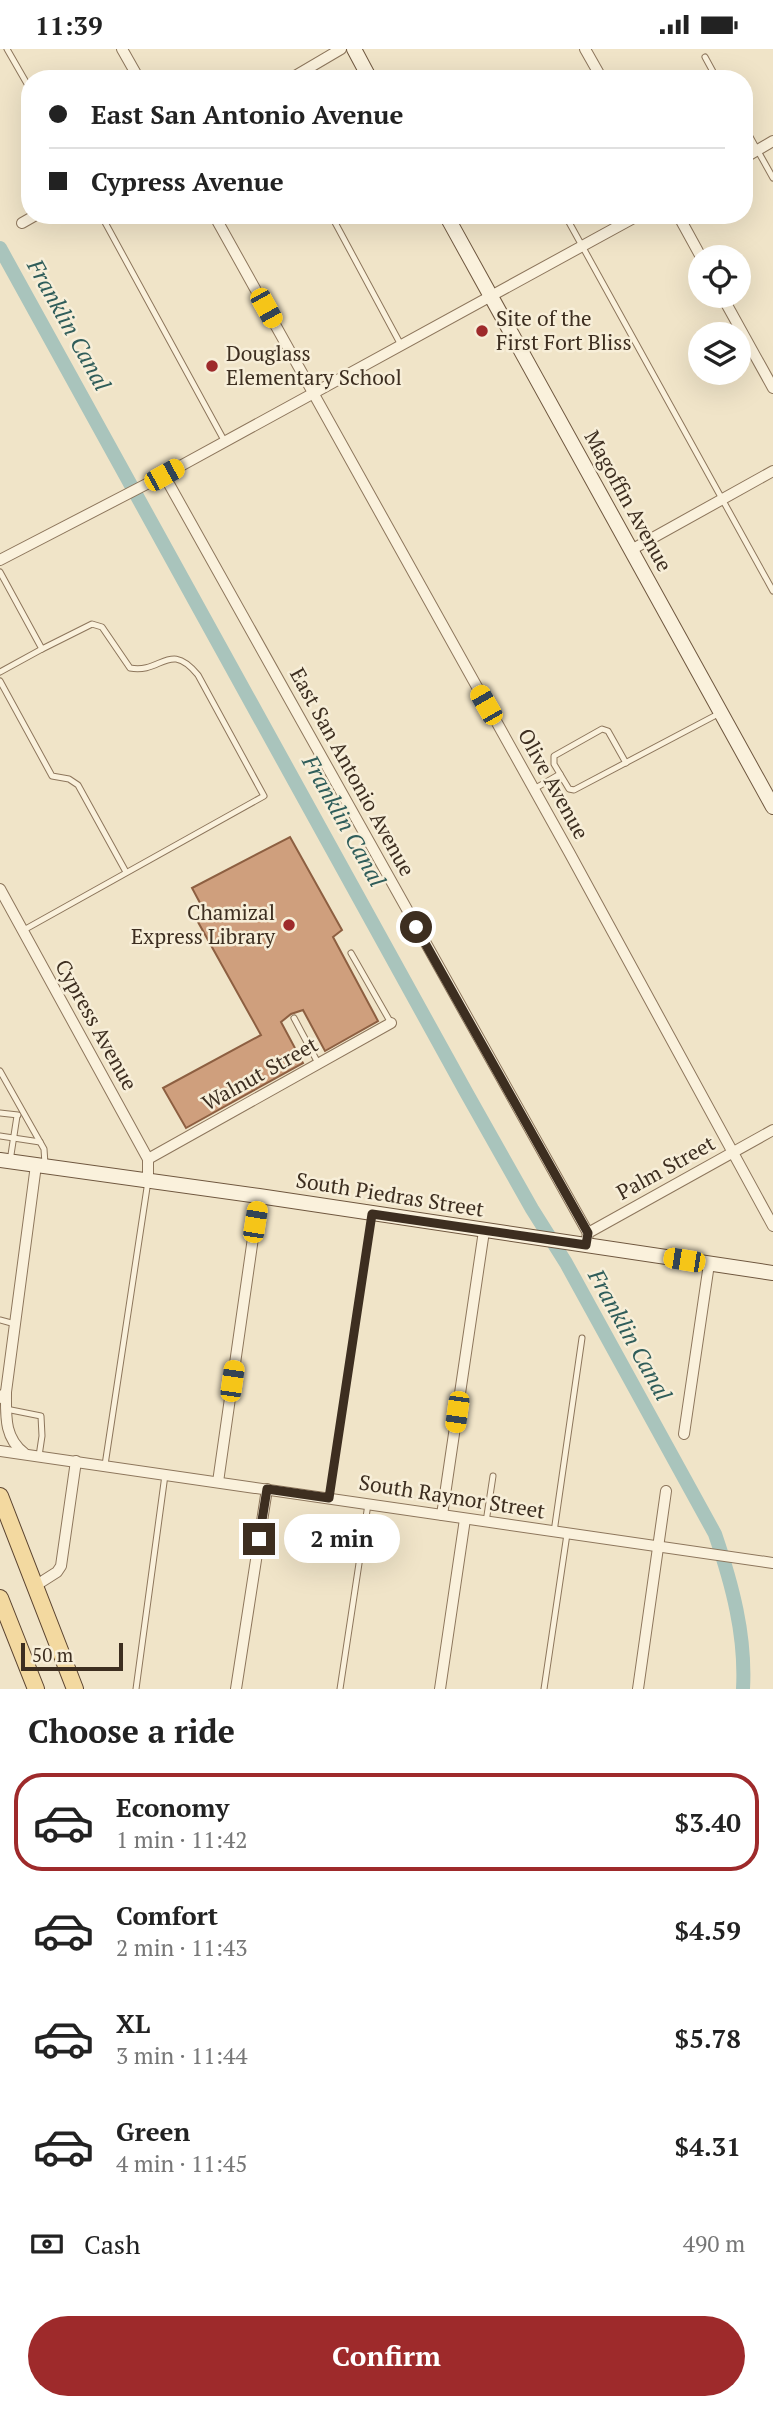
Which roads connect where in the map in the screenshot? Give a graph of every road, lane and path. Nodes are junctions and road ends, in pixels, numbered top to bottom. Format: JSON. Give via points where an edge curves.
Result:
{"nodes":[{"id":1,"x":7,"y":49,"type":"edge"},
{"id":2,"x":122,"y":49,"type":"edge"},
{"id":3,"x":341,"y":49,"type":"edge"},
{"id":4,"x":354,"y":49,"type":"edge"},
{"id":5,"x":585,"y":49,"type":"edge"},
{"id":6,"x":705,"y":57,"type":"dead end"},
{"id":7,"x":134,"y":70,"type":"edge"},
{"id":8,"x":305,"y":70,"type":"edge"},
{"id":9,"x":365,"y":70,"type":"edge"},
{"id":10,"x":597,"y":70,"type":"edge"},
{"id":11,"x":712,"y":70,"type":"edge"},
{"id":12,"x":21,"y":73,"type":"edge"},
{"id":13,"x":773,"y":141,"type":"edge"},
{"id":14,"x":753,"y":143,"type":"edge"},
{"id":15,"x":757,"y":150,"type":"junction"},
{"id":16,"x":753,"y":152,"type":"edge"},
{"id":17,"x":773,"y":178,"type":"edge"},
{"id":18,"x":106,"y":224,"type":"edge"},
{"id":19,"x":219,"y":224,"type":"edge"},
{"id":20,"x":336,"y":224,"type":"edge"},
{"id":21,"x":451,"y":224,"type":"edge"},
{"id":22,"x":570,"y":224,"type":"edge"},
{"id":23,"x":622,"y":224,"type":"edge"},
{"id":24,"x":682,"y":224,"type":"edge"},
{"id":25,"x":694,"y":245,"type":"edge"},
{"id":26,"x":582,"y":246,"type":"junction"},
{"id":27,"x":490,"y":296,"type":"junction"},
{"id":28,"x":729,"y":308,"type":"edge"},
{"id":29,"x":401,"y":345,"type":"junction"},
{"id":30,"x":773,"y":388,"type":"edge"},
{"id":31,"x":313,"y":393,"type":"junction"},
{"id":32,"x":225,"y":442,"type":"junction"},
{"id":33,"x":773,"y":471,"type":"edge"},
{"id":34,"x":164,"y":475,"type":"junction"},
{"id":35,"x":722,"y":500,"type":"junction"},
{"id":36,"x":631,"y":550,"type":"junction"},
{"id":37,"x":0,"y":560,"type":"edge"},
{"id":38,"x":0,"y":572,"type":"edge"},
{"id":39,"x":773,"y":591,"type":"edge"},
{"id":40,"x":42,"y":649,"type":"junction"},
{"id":41,"x":0,"y":672,"type":"edge"},
{"id":42,"x":0,"y":681,"type":"edge"},
{"id":43,"x":721,"y":713,"type":"junction"},
{"id":44,"x":626,"y":763,"type":"junction"},
{"id":45,"x":560,"y":774,"type":"junction"},
{"id":46,"x":534,"y":789,"type":"junction"},
{"id":47,"x":772,"y":803,"type":"edge"},
{"id":48,"x":126,"y":872,"type":"junction"},
{"id":49,"x":0,"y":889,"type":"edge"},
{"id":50,"x":22,"y":931,"type":"junction"},
{"id":51,"x":351,"y":953,"type":"dead end"},
{"id":52,"x":294,"y":1018,"type":"dead end"},
{"id":53,"x":391,"y":1023,"type":"joint"},
{"id":54,"x":318,"y":1063,"type":"junction"},
{"id":55,"x":0,"y":1070,"type":"edge"},
{"id":56,"x":0,"y":1113,"type":"edge"},
{"id":57,"x":20,"y":1114,"type":"junction"},
{"id":58,"x":773,"y":1131,"type":"edge"},
{"id":59,"x":0,"y":1136,"type":"edge"},
{"id":60,"x":14,"y":1138,"type":"junction"},
{"id":61,"x":40,"y":1142,"type":"junction"},
{"id":62,"x":734,"y":1153,"type":"junction"},
{"id":63,"x":148,"y":1159,"type":"junction"},
{"id":64,"x":5,"y":1161,"type":"edge"},
{"id":65,"x":41,"y":1166,"type":"junction"},
{"id":66,"x":148,"y":1181,"type":"junction"},
{"id":67,"x":259,"y":1196,"type":"junction"},
{"id":68,"x":372,"y":1214,"type":"junction"},
{"id":69,"x":773,"y":1226,"type":"edge"},
{"id":70,"x":484,"y":1231,"type":"junction"},
{"id":71,"x":587,"y":1239,"type":"junction"},
{"id":72,"x":709,"y":1264,"type":"junction"},
{"id":73,"x":773,"y":1273,"type":"edge"},
{"id":74,"x":0,"y":1320,"type":"edge"},
{"id":75,"x":15,"y":1324,"type":"junction"},
{"id":76,"x":582,"y":1338,"type":"dead end"},
{"id":77,"x":3,"y":1395,"type":"edge"},
{"id":78,"x":6,"y":1409,"type":"junction"},
{"id":79,"x":684,"y":1434,"type":"dead end"},
{"id":80,"x":0,"y":1451,"type":"edge"},
{"id":81,"x":24,"y":1453,"type":"junction"},
{"id":82,"x":39,"y":1456,"type":"junction"},
{"id":83,"x":76,"y":1461,"type":"junction"},
{"id":84,"x":105,"y":1465,"type":"junction"},
{"id":85,"x":166,"y":1475,"type":"junction"},
{"id":86,"x":493,"y":1476,"type":"dead end"},
{"id":87,"x":218,"y":1482,"type":"junction"},
{"id":88,"x":267,"y":1489,"type":"junction"},
{"id":89,"x":666,"y":1491,"type":"dead end"},
{"id":90,"x":0,"y":1496,"type":"edge"},
{"id":91,"x":329,"y":1498,"type":"junction"},
{"id":92,"x":368,"y":1504,"type":"junction"},
{"id":93,"x":442,"y":1515,"type":"junction"},
{"id":94,"x":465,"y":1518,"type":"junction"},
{"id":95,"x":486,"y":1522,"type":"junction"},
{"id":96,"x":554,"y":1532,"type":"junction"},
{"id":97,"x":567,"y":1534,"type":"junction"},
{"id":98,"x":658,"y":1547,"type":"junction"},
{"id":99,"x":773,"y":1563,"type":"edge"},
{"id":100,"x":35,"y":1585,"type":"junction"},
{"id":101,"x":0,"y":1598,"type":"edge"},
{"id":102,"x":36,"y":1689,"type":"edge"},
{"id":103,"x":75,"y":1689,"type":"edge"},
{"id":104,"x":136,"y":1689,"type":"edge"},
{"id":105,"x":236,"y":1689,"type":"edge"},
{"id":106,"x":340,"y":1689,"type":"edge"},
{"id":107,"x":440,"y":1689,"type":"edge"},
{"id":108,"x":544,"y":1689,"type":"edge"},
{"id":109,"x":638,"y":1689,"type":"edge"}],
"edges":[{"from":1,"to":12,"type":"lane"},
{"from":2,"to":7,"type":"street"},
{"from":3,"to":8,"type":"street"},
{"from":4,"to":9,"type":"main road"},
{"from":5,"to":10,"type":"street"},
{"from":6,"to":11,"type":"lane"},
{"from":13,"to":15,"type":"street"},
{"from":14,"to":15,"type":"lane"},
{"from":15,"to":16,"type":"street"},
{"from":15,"to":17,"type":"lane"},
{"from":18,"to":32,"type":"lane"},
{"from":19,"to":31,"type":"street","name":"Olive Avenue"},
{"from":20,"to":29,"type":"lane"},
{"from":21,"to":27,"type":"main road","name":"Magoffin Avenue"},
{"from":22,"to":26,"type":"lane"},
{"from":23,"to":26,"type":"street"},
{"from":24,"to":25,"type":"street"},
{"from":26,"to":27,"type":"street"},
{"from":26,"to":35,"type":"lane"},
{"from":27,"to":29,"type":"street"},
{"from":27,"to":36,"type":"main road","name":"Magoffin Avenue"},
{"from":28,"to":30,"type":"street"},
{"from":29,"to":31,"type":"street"},
{"from":31,"to":32,"type":"street"},
{"from":31,"to":46,"type":"street","name":"Olive Avenue"},
{"from":32,"to":34,"type":"street"},
{"from":33,"to":35,"type":"street"},
{"from":34,"to":37,"type":"street"},
{"from":34,"to":71,"type":"street","name":"East San Antonio Avenue"},
{"from":35,"to":36,"type":"street"},
{"from":35,"to":39,"type":"lane"},
{"from":36,"to":43,"type":"main road","name":"Magoffin Avenue"},
{"from":38,"to":40,"type":"lane"},
{"from":40,"to":41,"type":"lane"},
{"from":40,"to":48,"type":"lane","via":[[92,624],[102,627],[130,668],[140,670],[174,658],[187,662],[264,796]]},
{"from":42,"to":48,"type":"lane","via":[[52,776],[78,785]]},
{"from":43,"to":44,"type":"lane"},
{"from":43,"to":47,"type":"main road","name":"Magoffin Avenue"},
{"from":44,"to":45,"type":"lane","via":[[574,790]]},
{"from":44,"to":45,"type":"lane","via":[[608,731],[602,729],[554,756]]},
{"from":45,"to":46,"type":"lane"},
{"from":46,"to":62,"type":"street","name":"Olive Avenue"},
{"from":48,"to":50,"type":"lane"},
{"from":49,"to":50,"type":"street","name":"Cypress Avenue"},
{"from":50,"to":63,"type":"street","name":"Cypress Avenue"},
{"from":51,"to":53,"type":"lane"},
{"from":52,"to":54,"type":"lane"},
{"from":53,"to":54,"type":"street","name":"Walnut Street"},
{"from":54,"to":63,"type":"street","name":"Walnut Street"},
{"from":55,"to":57,"type":"lane"},
{"from":56,"to":57,"type":"lane"},
{"from":57,"to":60,"type":"lane"},
{"from":57,"to":61,"type":"lane"},
{"from":58,"to":62,"type":"street","name":"Palm Street"},
{"from":59,"to":60,"type":"lane"},
{"from":60,"to":61,"type":"lane"},
{"from":60,"to":64,"type":"lane"},
{"from":61,"to":65,"type":"lane","via":[[44,1149]]},
{"from":62,"to":69,"type":"street","name":"Olive Avenue"},
{"from":62,"to":71,"type":"street","name":"Palm Street"},
{"from":63,"to":66,"type":"street","name":"Cypress Avenue"},
{"from":64,"to":65,"type":"main road","name":"South Piedras Street"},
{"from":65,"to":66,"type":"main road","name":"South Piedras Street"},
{"from":65,"to":75,"type":"street"},
{"from":66,"to":67,"type":"main road","name":"South Piedras Street"},
{"from":66,"to":84,"type":"lane"},
{"from":67,"to":68,"type":"main road","name":"South Piedras Street"},
{"from":67,"to":87,"type":"street"},
{"from":68,"to":70,"type":"main road","name":"South Piedras Street"},
{"from":68,"to":91,"type":"lane"},
{"from":70,"to":71,"type":"main road","name":"South Piedras Street","via":[[568,1243]]},
{"from":70,"to":93,"type":"street"},
{"from":71,"to":72,"type":"main road","name":"South Piedras Street"},
{"from":72,"to":73,"type":"main road","name":"South Piedras Street"},
{"from":72,"to":79,"type":"street"},
{"from":74,"to":75,"type":"lane"},
{"from":75,"to":77,"type":"street"},
{"from":76,"to":96,"type":"lane"},
{"from":77,"to":78,"type":"street"},
{"from":78,"to":81,"type":"street","via":[[6,1430]]},
{"from":78,"to":82,"type":"lane","via":[[41,1416]]},
{"from":80,"to":81,"type":"street","name":"South Raynor Street"},
{"from":81,"to":82,"type":"street","name":"South Raynor Street"},
{"from":82,"to":83,"type":"street","name":"South Raynor Street"},
{"from":83,"to":84,"type":"street","name":"South Raynor Street"},
{"from":83,"to":100,"type":"street","via":[[61,1566]]},
{"from":84,"to":85,"type":"street","name":"South Raynor Street"},
{"from":85,"to":87,"type":"street","name":"South Raynor Street"},
{"from":85,"to":104,"type":"lane"},
{"from":86,"to":95,"type":"lane"},
{"from":87,"to":88,"type":"street","name":"South Raynor Street"},
{"from":88,"to":91,"type":"street","name":"South Raynor Street"},
{"from":88,"to":105,"type":"street"},
{"from":89,"to":98,"type":"street"},
{"from":90,"to":100,"type":"main road"},
{"from":91,"to":92,"type":"street","name":"South Raynor Street"},
{"from":92,"to":93,"type":"street","name":"South Raynor Street"},
{"from":92,"to":106,"type":"lane"},
{"from":93,"to":94,"type":"street","name":"South Raynor Street"},
{"from":94,"to":95,"type":"street","name":"South Raynor Street"},
{"from":94,"to":107,"type":"street"},
{"from":95,"to":96,"type":"street","name":"South Raynor Street"},
{"from":96,"to":97,"type":"street","name":"South Raynor Street"},
{"from":97,"to":98,"type":"street","name":"South Raynor Street"},
{"from":97,"to":108,"type":"lane"},
{"from":98,"to":99,"type":"street","name":"South Raynor Street"},
{"from":98,"to":109,"type":"street"},
{"from":100,"to":103,"type":"main road"},
{"from":101,"to":102,"type":"main road"}]}
